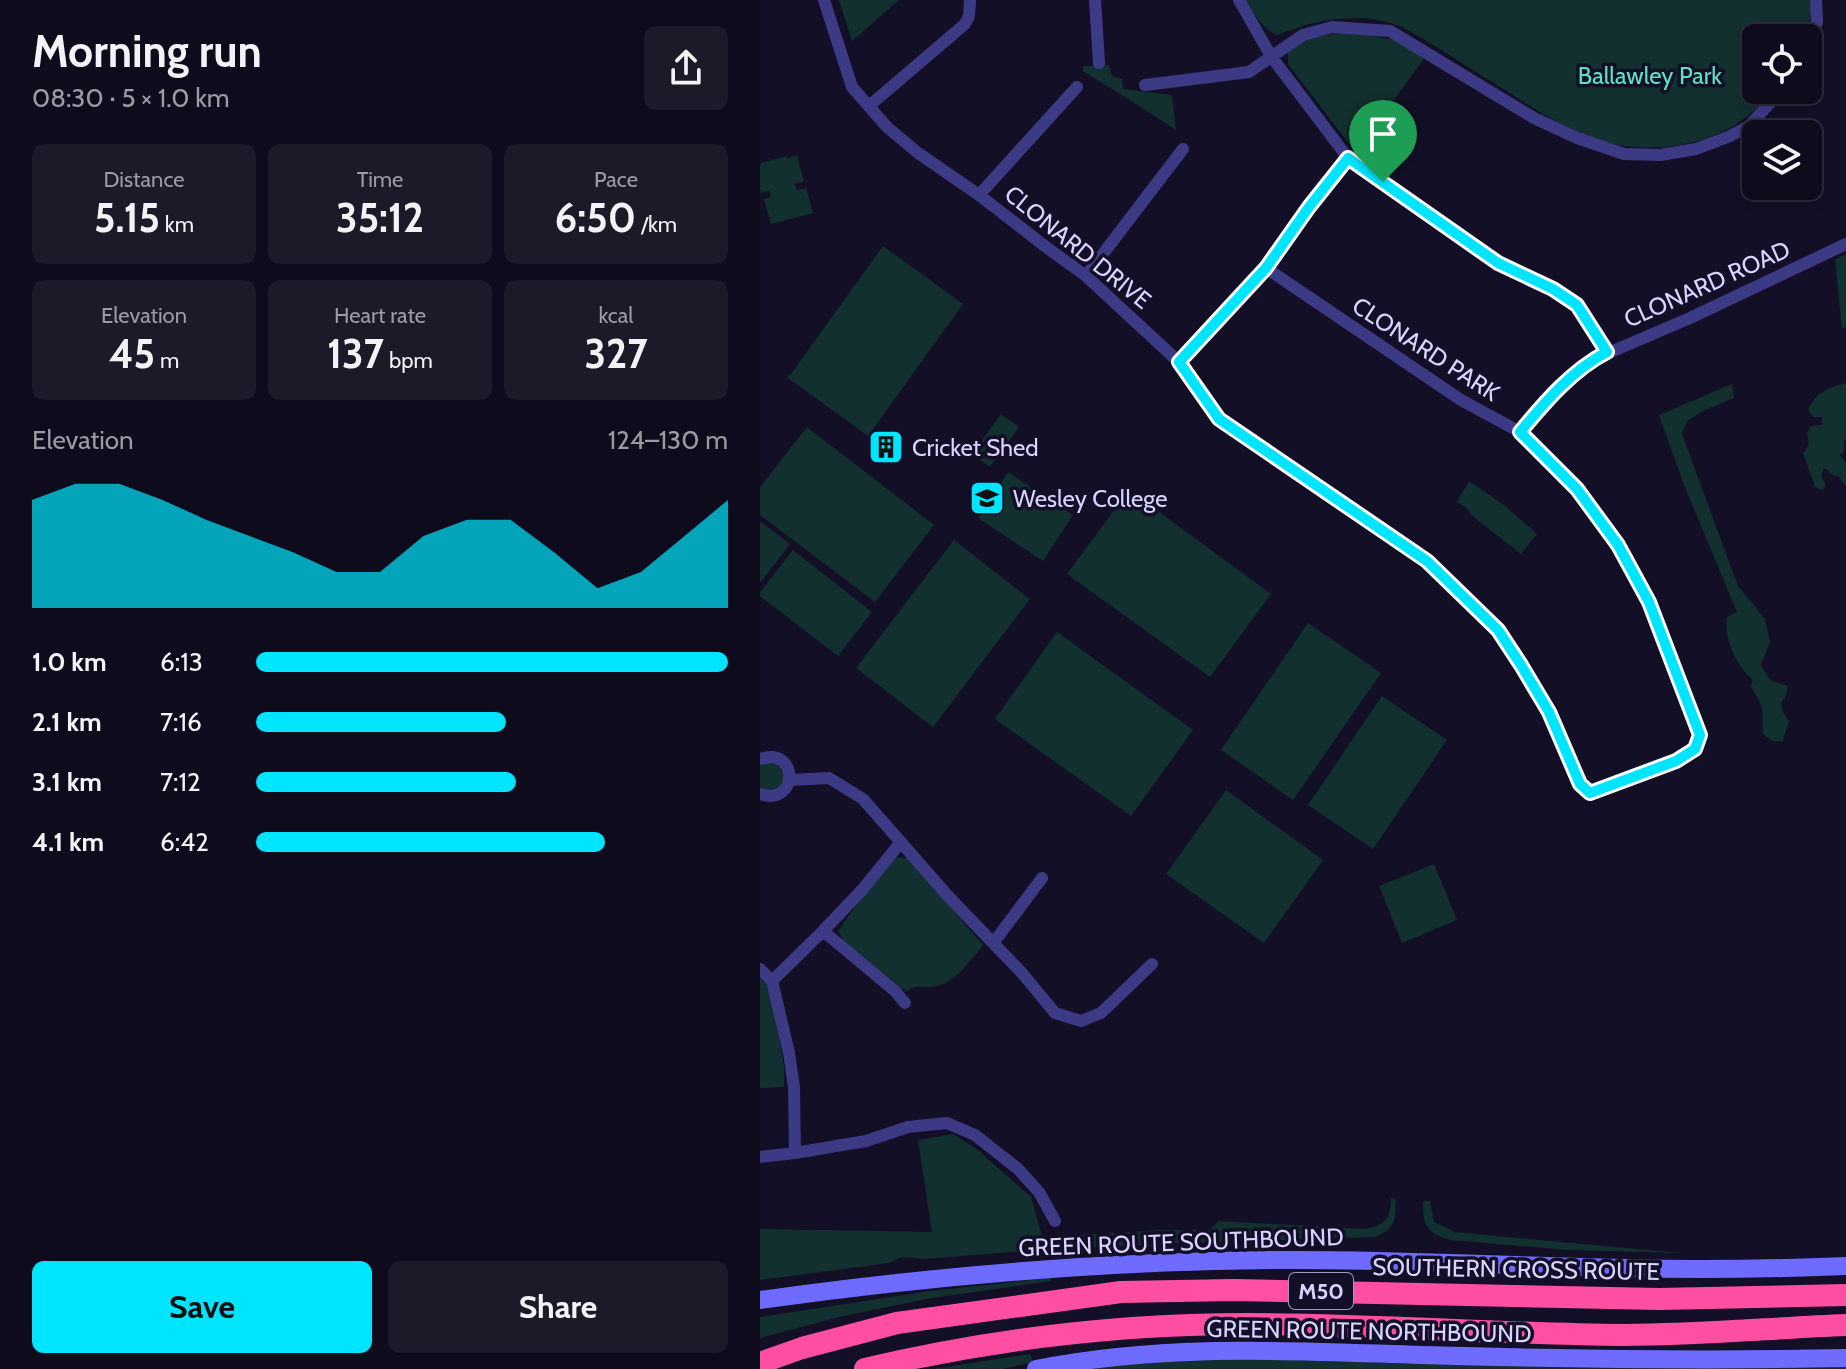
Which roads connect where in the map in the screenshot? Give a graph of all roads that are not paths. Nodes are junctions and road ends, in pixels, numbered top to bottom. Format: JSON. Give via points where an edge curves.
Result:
{"nodes":[{"id":1,"x":824,"y":0,"type":"edge"},
{"id":2,"x":970,"y":0,"type":"edge"},
{"id":3,"x":1095,"y":0,"type":"edge"},
{"id":4,"x":1239,"y":0,"type":"edge"},
{"id":5,"x":1816,"y":0,"type":"edge"},
{"id":6,"x":1816,"y":24,"type":"edge"},
{"id":7,"x":1271,"y":56,"type":"junction"},
{"id":8,"x":1099,"y":63,"type":"dead end"},
{"id":9,"x":1145,"y":85,"type":"dead end"},
{"id":10,"x":1077,"y":87,"type":"dead end"},
{"id":11,"x":1769,"y":104,"type":"edge"},
{"id":12,"x":869,"y":106,"type":"junction"},
{"id":13,"x":1183,"y":149,"type":"dead end"},
{"id":14,"x":1348,"y":158,"type":"junction"},
{"id":15,"x":979,"y":195,"type":"junction"},
{"id":16,"x":1846,"y":244,"type":"edge"},
{"id":17,"x":1266,"y":268,"type":"junction"},
{"id":18,"x":1086,"y":276,"type":"junction"},
{"id":19,"x":1607,"y":352,"type":"junction"},
{"id":20,"x":1179,"y":362,"type":"junction"},
{"id":21,"x":1520,"y":432,"type":"junction"},
{"id":22,"x":760,"y":759,"type":"edge"},
{"id":23,"x":790,"y":780,"type":"junction"},
{"id":24,"x":1590,"y":793,"type":"joint"},
{"id":25,"x":760,"y":794,"type":"edge"},
{"id":26,"x":901,"y":842,"type":"junction"},
{"id":27,"x":1042,"y":878,"type":"dead end"},
{"id":28,"x":823,"y":931,"type":"junction"},
{"id":29,"x":994,"y":942,"type":"junction"},
{"id":30,"x":1152,"y":964,"type":"dead end"},
{"id":31,"x":760,"y":969,"type":"edge"},
{"id":32,"x":772,"y":981,"type":"junction"},
{"id":33,"x":905,"y":1003,"type":"dead end"},
{"id":34,"x":795,"y":1153,"type":"junction"},
{"id":35,"x":760,"y":1157,"type":"edge"},
{"id":36,"x":1055,"y":1221,"type":"dead end"},
{"id":37,"x":1846,"y":1266,"type":"edge"},
{"id":38,"x":1846,"y":1295,"type":"edge"},
{"id":39,"x":760,"y":1300,"type":"edge"},
{"id":40,"x":1846,"y":1325,"type":"edge"},
{"id":41,"x":1846,"y":1358,"type":"edge"},
{"id":42,"x":760,"y":1363,"type":"edge"},
{"id":43,"x":865,"y":1369,"type":"edge"},
{"id":44,"x":1036,"y":1369,"type":"edge"}],
"edges":[{"from":1,"to":12,"type":"street","name":"CLONARD DRIVE","via":[[852,87]]},
{"from":2,"to":12,"type":"street","via":[[965,24]]},
{"from":3,"to":8,"type":"street"},
{"from":4,"to":7,"type":"street"},
{"from":5,"to":6,"type":"street"},
{"from":7,"to":9,"type":"street","via":[[1249,72]]},
{"from":7,"to":11,"type":"street","via":[[1303,35],[1332,27],[1390,31],[1534,118],[1624,154],[1696,149],[1749,126]]},
{"from":7,"to":14,"type":"street"},
{"from":10,"to":15,"type":"street"},
{"from":12,"to":15,"type":"street","name":"CLONARD DRIVE","via":[[918,153]]},
{"from":13,"to":18,"type":"street"},
{"from":14,"to":17,"type":"street"},
{"from":14,"to":19,"type":"street","via":[[1498,263],[1577,305]]},
{"from":15,"to":18,"type":"street","name":"CLONARD DRIVE"},
{"from":16,"to":19,"type":"street","name":"CLONARD ROAD"},
{"from":17,"to":20,"type":"street"},
{"from":17,"to":21,"type":"street","name":"CLONARD PARK","via":[[1454,396]]},
{"from":18,"to":20,"type":"street","name":"CLONARD DRIVE"},
{"from":19,"to":21,"type":"street","name":"CLONARD ROAD","via":[[1574,375]]},
{"from":20,"to":24,"type":"street","name":"CLONARD DRIVE","via":[[1219,419],[1427,561],[1498,630],[1549,712],[1580,784]]},
{"from":21,"to":24,"type":"street","name":"CLONARD PARK","via":[[1577,489],[1618,545],[1649,602],[1700,735],[1695,749],[1676,761]]},
{"from":22,"to":23,"type":"street","via":[[780,759]]},
{"from":23,"to":25,"type":"street","via":[[775,796]]},
{"from":23,"to":26,"type":"street","via":[[829,778],[863,799]]},
{"from":26,"to":28,"type":"street"},
{"from":26,"to":29,"type":"street"},
{"from":27,"to":29,"type":"street"},
{"from":28,"to":32,"type":"street"},
{"from":28,"to":33,"type":"street"},
{"from":29,"to":30,"type":"street","via":[[1055,1013],[1081,1021],[1101,1013]]},
{"from":31,"to":32,"type":"street"},
{"from":32,"to":34,"type":"street","via":[[794,1087]]},
{"from":34,"to":35,"type":"street"},
{"from":34,"to":36,"type":"street","via":[[947,1123],[975,1135],[1018,1169]]},
{"from":37,"to":39,"type":"main road","name":"GREEN ROUTE SOUTHBOUND","via":[[1176,1262],[890,1282]]},
{"from":38,"to":42,"type":"highway","name":"SOUTHERN CROSS ROUTE","number":"M50","via":[[1659,1299],[1121,1292],[897,1323]]},
{"from":40,"to":43,"type":"highway","number":"M50","via":[[1626,1335],[1172,1326],[997,1342]]},
{"from":41,"to":44,"type":"main road","name":"GREEN ROUTE NORTHBOUND","via":[[1591,1360],[1210,1350],[1107,1357]]}]}
